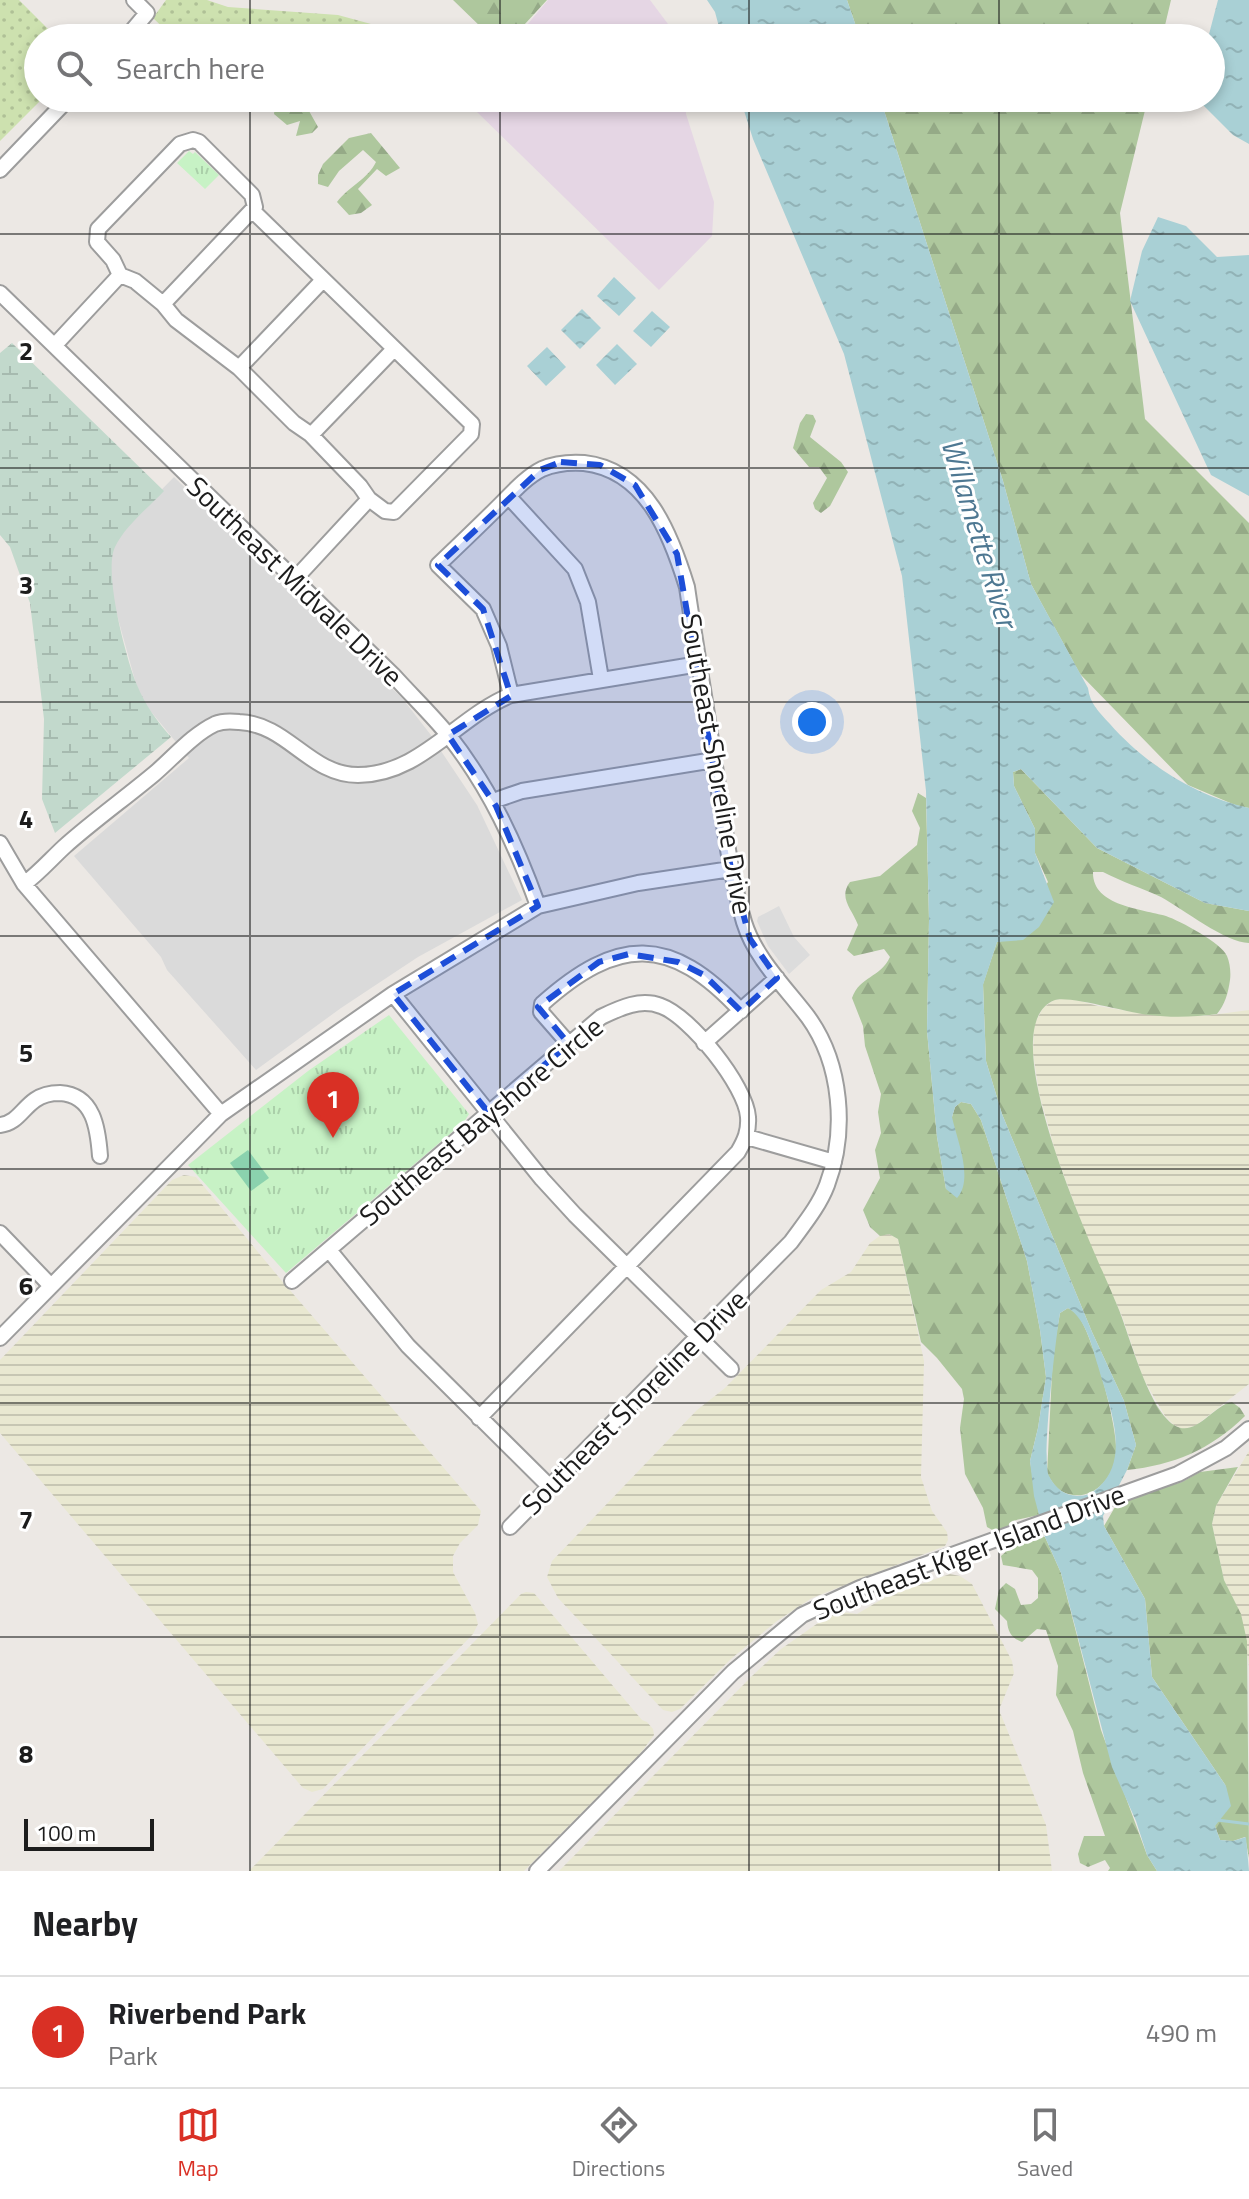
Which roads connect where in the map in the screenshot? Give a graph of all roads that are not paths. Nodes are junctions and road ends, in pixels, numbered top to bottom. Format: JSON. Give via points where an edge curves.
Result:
{"nodes":[{"id":1,"x":134,"y":0,"type":"edge"},
{"id":2,"x":138,"y":24,"type":"edge"},
{"id":3,"x":56,"y":112,"type":"edge"},
{"id":4,"x":0,"y":170,"type":"edge"},
{"id":5,"x":253,"y":211,"type":"junction"},
{"id":6,"x":120,"y":275,"type":"junction"},
{"id":7,"x":323,"y":280,"type":"junction"},
{"id":8,"x":0,"y":293,"type":"edge"},
{"id":9,"x":163,"y":304,"type":"junction"},
{"id":10,"x":55,"y":345,"type":"junction"},
{"id":11,"x":394,"y":349,"type":"junction"},
{"id":12,"x":239,"y":368,"type":"junction"},
{"id":13,"x":311,"y":435,"type":"junction"},
{"id":14,"x":509,"y":497,"type":"junction"},
{"id":15,"x":369,"y":499,"type":"junction"},
{"id":16,"x":295,"y":579,"type":"junction"},
{"id":17,"x":699,"y":664,"type":"junction"},
{"id":18,"x":601,"y":679,"type":"junction"},
{"id":19,"x":511,"y":695,"type":"junction"},
{"id":20,"x":448,"y":735,"type":"junction"},
{"id":21,"x":714,"y":760,"type":"junction"},
{"id":22,"x":493,"y":801,"type":"junction"},
{"id":23,"x":0,"y":843,"type":"edge"},
{"id":24,"x":731,"y":869,"type":"junction"},
{"id":25,"x":24,"y":884,"type":"junction"},
{"id":26,"x":538,"y":906,"type":"junction"},
{"id":27,"x":777,"y":978,"type":"junction"},
{"id":28,"x":393,"y":994,"type":"junction"},
{"id":29,"x":741,"y":1011,"type":"junction"},
{"id":30,"x":704,"y":1043,"type":"junction"},
{"id":31,"x":569,"y":1044,"type":"junction"},
{"id":32,"x":488,"y":1112,"type":"junction"},
{"id":33,"x":221,"y":1114,"type":"junction"},
{"id":34,"x":0,"y":1125,"type":"edge"},
{"id":35,"x":747,"y":1137,"type":"junction"},
{"id":36,"x":100,"y":1156,"type":"dead end"},
{"id":37,"x":834,"y":1162,"type":"junction"},
{"id":38,"x":0,"y":1233,"type":"edge"},
{"id":39,"x":329,"y":1250,"type":"junction"},
{"id":40,"x":626,"y":1266,"type":"junction"},
{"id":41,"x":292,"y":1281,"type":"dead end"},
{"id":42,"x":51,"y":1286,"type":"junction"},
{"id":43,"x":0,"y":1338,"type":"edge"},
{"id":44,"x":699,"y":1338,"type":"junction"},
{"id":45,"x":731,"y":1369,"type":"dead end"},
{"id":46,"x":479,"y":1418,"type":"junction"},
{"id":47,"x":1249,"y":1429,"type":"edge"},
{"id":48,"x":550,"y":1487,"type":"junction"},
{"id":49,"x":510,"y":1527,"type":"dead end"},
{"id":50,"x":537,"y":1871,"type":"edge"}],
"edges":[{"from":1,"to":2,"type":"street","via":[[147,13]]},
{"from":3,"to":4,"type":"street"},
{"from":5,"to":6,"type":"street","via":[[252,195],[199,142],[186,141],[96,233]]},
{"from":5,"to":7,"type":"street"},
{"from":5,"to":9,"type":"street"},
{"from":6,"to":9,"type":"street"},
{"from":6,"to":10,"type":"street"},
{"from":7,"to":11,"type":"street"},
{"from":7,"to":12,"type":"street"},
{"from":8,"to":10,"type":"street","name":"Southeast Midvale Drive"},
{"from":9,"to":12,"type":"street"},
{"from":10,"to":16,"type":"street","name":"Southeast Midvale Drive"},
{"from":11,"to":13,"type":"street"},
{"from":11,"to":15,"type":"street","via":[[473,429],[390,513]]},
{"from":12,"to":13,"type":"street"},
{"from":13,"to":15,"type":"street"},
{"from":14,"to":17,"type":"street","name":"Southeast Shoreline Drive","via":[[540,470],[561,462],[600,465],[635,485],[677,554]]},
{"from":14,"to":18,"type":"street","via":[[575,569],[588,602]]},
{"from":14,"to":19,"type":"street","name":"Southeast Shoreline Drive","via":[[438,565],[483,609]]},
{"from":15,"to":16,"type":"street"},
{"from":16,"to":20,"type":"street","name":"Southeast Midvale Drive"},
{"from":17,"to":18,"type":"street"},
{"from":17,"to":21,"type":"street","name":"Southeast Shoreline Drive"},
{"from":18,"to":19,"type":"street"},
{"from":19,"to":20,"type":"street","via":[[482,708]]},
{"from":20,"to":22,"type":"street","name":"Southeast Midvale Drive"},
{"from":20,"to":25,"type":"street","via":[[402,765],[358,775],[319,764],[267,727],[215,724]]},
{"from":21,"to":22,"type":"street","via":[[522,791]]},
{"from":21,"to":24,"type":"street","name":"Southeast Shoreline Drive"},
{"from":22,"to":26,"type":"street","name":"Southeast Midvale Drive"},
{"from":23,"to":25,"type":"street"},
{"from":24,"to":26,"type":"street"},
{"from":24,"to":27,"type":"street","name":"Southeast Shoreline Drive","via":[[750,939]]},
{"from":25,"to":33,"type":"street"},
{"from":26,"to":28,"type":"street"},
{"from":27,"to":29,"type":"street"},
{"from":27,"to":37,"type":"street","name":"Southeast Shoreline Drive","via":[[826,1049],[838,1100]]},
{"from":28,"to":32,"type":"street"},
{"from":28,"to":33,"type":"street"},
{"from":29,"to":30,"type":"street"},
{"from":29,"to":31,"type":"street","via":[[704,975],[656,954],[629,954],[572,977],[542,1004],[541,1012]]},
{"from":30,"to":31,"type":"street","name":"Southeast Bayshore Circle","via":[[674,1012],[639,1003],[601,1017]]},
{"from":30,"to":35,"type":"street","name":"Southeast Bayshore Circle","via":[[740,1090],[748,1114]]},
{"from":31,"to":32,"type":"street","name":"Southeast Bayshore Circle"},
{"from":32,"to":39,"type":"street","name":"Southeast Bayshore Circle"},
{"from":32,"to":40,"type":"street","via":[[542,1179]]},
{"from":33,"to":42,"type":"street"},
{"from":34,"to":36,"type":"street","via":[[15,1120],[39,1097],[68,1094],[83,1102],[94,1118]]},
{"from":35,"to":37,"type":"street"},
{"from":35,"to":40,"type":"street"},
{"from":37,"to":44,"type":"street","name":"Southeast Shoreline Drive","via":[[814,1211],[791,1242]]},
{"from":38,"to":42,"type":"street"},
{"from":39,"to":41,"type":"street","name":"Southeast Bayshore Circle"},
{"from":39,"to":46,"type":"street","via":[[408,1346]]},
{"from":40,"to":44,"type":"street"},
{"from":40,"to":46,"type":"street"},
{"from":42,"to":43,"type":"street"},
{"from":44,"to":45,"type":"street"},
{"from":44,"to":48,"type":"street","name":"Southeast Shoreline Drive"},
{"from":46,"to":48,"type":"street"},
{"from":47,"to":50,"type":"street","name":"Southeast Kiger Island Drive","via":[[1178,1474],[842,1595],[787,1625],[733,1672]]},
{"from":48,"to":49,"type":"street","name":"Southeast Shoreline Drive"}]}
